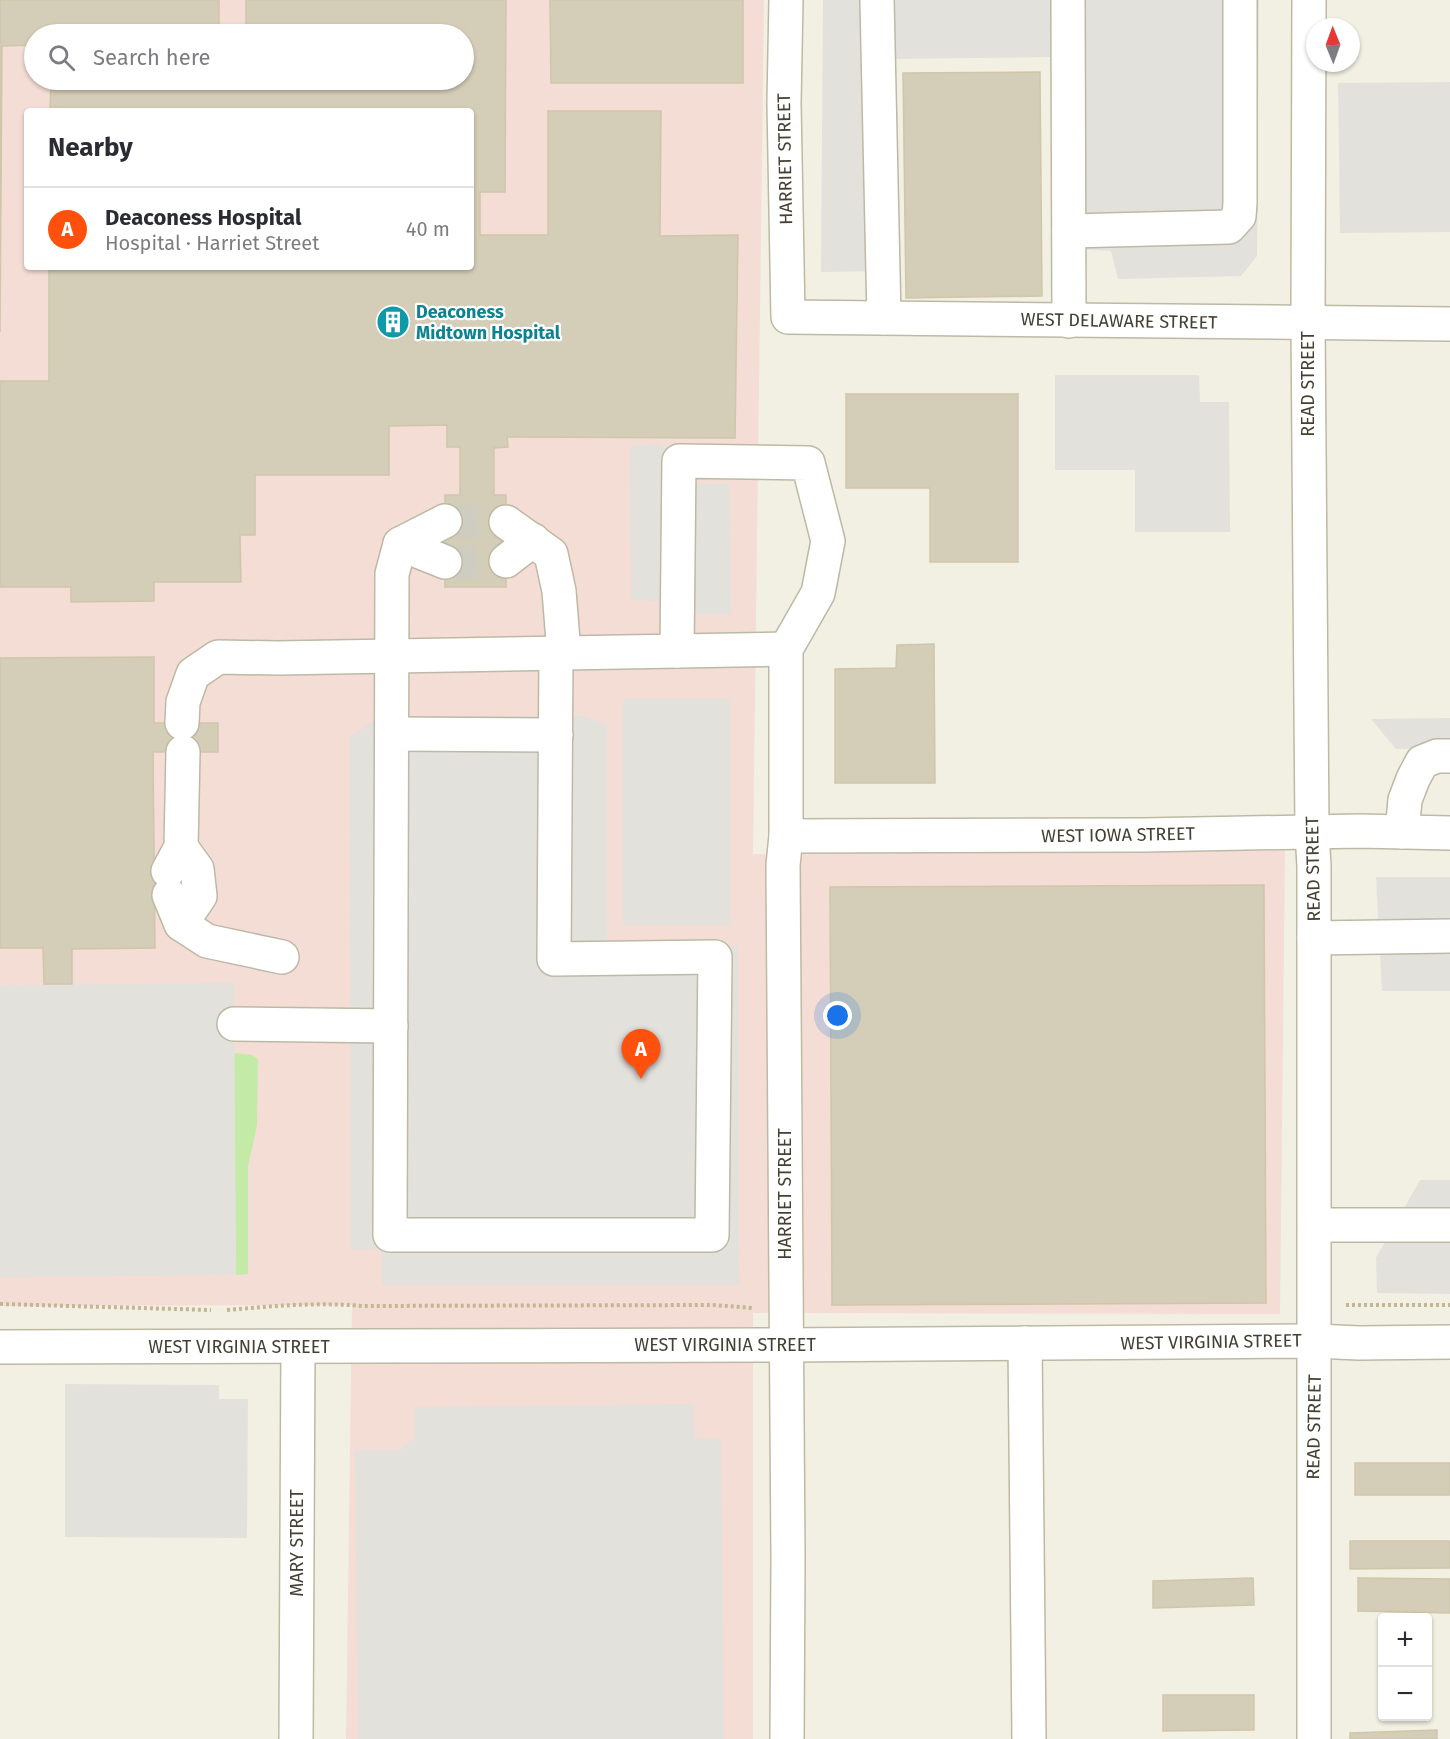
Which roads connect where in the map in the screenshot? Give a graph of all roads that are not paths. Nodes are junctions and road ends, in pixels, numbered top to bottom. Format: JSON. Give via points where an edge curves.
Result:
{"nodes":[{"id":1,"x":786,"y":0,"type":"edge"},
{"id":2,"x":877,"y":0,"type":"edge"},
{"id":3,"x":1068,"y":0,"type":"edge"},
{"id":4,"x":1240,"y":0,"type":"edge"},
{"id":5,"x":1309,"y":0,"type":"edge"},
{"id":6,"x":1069,"y":231,"type":"junction"},
{"id":7,"x":788,"y":317,"type":"joint"},
{"id":8,"x":884,"y":318,"type":"junction"},
{"id":9,"x":1069,"y":321,"type":"junction"},
{"id":10,"x":1308,"y":323,"type":"junction"},
{"id":11,"x":1450,"y":324,"type":"edge"},
{"id":12,"x":445,"y":522,"type":"tunnel mouth"},
{"id":13,"x":506,"y":522,"type":"tunnel mouth"},
{"id":14,"x":533,"y":540,"type":"junction"},
{"id":15,"x":400,"y":544,"type":"junction"},
{"id":16,"x":506,"y":561,"type":"tunnel mouth"},
{"id":17,"x":445,"y":562,"type":"tunnel mouth"},
{"id":18,"x":786,"y":649,"type":"junction"},
{"id":19,"x":676,"y":651,"type":"junction"},
{"id":20,"x":560,"y":653,"type":"junction"},
{"id":21,"x":392,"y":656,"type":"junction"},
{"id":22,"x":392,"y":734,"type":"junction"},
{"id":23,"x":556,"y":735,"type":"junction"},
{"id":24,"x":1450,"y":756,"type":"edge"},
{"id":25,"x":1312,"y":832,"type":"junction"},
{"id":26,"x":1402,"y":832,"type":"junction"},
{"id":27,"x":1450,"y":833,"type":"edge"},
{"id":28,"x":786,"y":836,"type":"junction"},
{"id":29,"x":1450,"y":936,"type":"edge"},
{"id":30,"x":1314,"y":938,"type":"junction"},
{"id":31,"x":282,"y":957,"type":"dead end"},
{"id":32,"x":234,"y":1024,"type":"dead end"},
{"id":33,"x":391,"y":1026,"type":"junction"},
{"id":34,"x":1315,"y":1225,"type":"junction"},
{"id":35,"x":1450,"y":1225,"type":"edge"},
{"id":36,"x":1315,"y":1341,"type":"junction"},
{"id":37,"x":1450,"y":1342,"type":"edge"},
{"id":38,"x":1025,"y":1343,"type":"junction"},
{"id":39,"x":785,"y":1345,"type":"junction"},
{"id":40,"x":0,"y":1347,"type":"edge"},
{"id":41,"x":298,"y":1347,"type":"junction"},
{"id":42,"x":296,"y":1739,"type":"edge"},
{"id":43,"x":787,"y":1739,"type":"edge"},
{"id":44,"x":1029,"y":1739,"type":"edge"},
{"id":45,"x":1314,"y":1739,"type":"edge"}],
"edges":[{"from":1,"to":7,"type":"street","name":"HARRIET STREET"},
{"from":2,"to":8,"type":"street"},
{"from":3,"to":6,"type":"street"},
{"from":4,"to":6,"type":"street","via":[[1239,216],[1229,227]]},
{"from":5,"to":10,"type":"street","name":"READ STREET"},
{"from":6,"to":9,"type":"street"},
{"from":7,"to":8,"type":"street","name":"WEST DELAWARE STREET"},
{"from":8,"to":9,"type":"street","name":"WEST DELAWARE STREET"},
{"from":9,"to":10,"type":"street","name":"WEST DELAWARE STREET"},
{"from":10,"to":11,"type":"street","name":"WEST DELAWARE STREET"},
{"from":10,"to":25,"type":"street","name":"READ STREET"},
{"from":12,"to":15,"type":"street"},
{"from":13,"to":14,"type":"street"},
{"from":14,"to":16,"type":"street"},
{"from":14,"to":20,"type":"street","via":[[551,555],[559,591]]},
{"from":15,"to":17,"type":"street"},
{"from":15,"to":21,"type":"street","via":[[392,574]]},
{"from":18,"to":19,"type":"street"},
{"from":18,"to":19,"type":"street","via":[[818,592],[828,541],[808,464],[679,461]]},
{"from":18,"to":28,"type":"street","name":"HARRIET STREET"},
{"from":19,"to":20,"type":"street"},
{"from":20,"to":21,"type":"street"},
{"from":20,"to":23,"type":"street"},
{"from":21,"to":22,"type":"street"},
{"from":21,"to":31,"type":"street","via":[[218,657],[193,674],[183,702],[175,885],[207,941]]},
{"from":22,"to":23,"type":"street"},
{"from":22,"to":33,"type":"street"},
{"from":23,"to":33,"type":"street","via":[[554,959],[715,957],[712,1235],[390,1235]]},
{"from":24,"to":26,"type":"street","via":[[1422,762],[1405,800]]},
{"from":25,"to":26,"type":"street","name":"WEST IOWA STREET"},
{"from":25,"to":28,"type":"street","name":"WEST IOWA STREET"},
{"from":25,"to":30,"type":"street","name":"READ STREET"},
{"from":26,"to":27,"type":"street","name":"WEST IOWA STREET"},
{"from":28,"to":39,"type":"street","name":"HARRIET STREET"},
{"from":29,"to":30,"type":"street"},
{"from":30,"to":34,"type":"street","name":"READ STREET"},
{"from":32,"to":33,"type":"street"},
{"from":34,"to":35,"type":"street"},
{"from":34,"to":36,"type":"street","name":"READ STREET"},
{"from":36,"to":37,"type":"street","name":"WEST VIRGINIA STREET"},
{"from":36,"to":38,"type":"street","name":"WEST VIRGINIA STREET"},
{"from":36,"to":45,"type":"street","name":"READ STREET"},
{"from":38,"to":39,"type":"street","name":"WEST VIRGINIA STREET"},
{"from":38,"to":44,"type":"street"},
{"from":39,"to":41,"type":"street","name":"WEST VIRGINIA STREET"},
{"from":39,"to":43,"type":"street","name":"HARRIET STREET"},
{"from":40,"to":41,"type":"street","name":"WEST VIRGINIA STREET"},
{"from":41,"to":42,"type":"street","name":"MARY STREET"}]}
